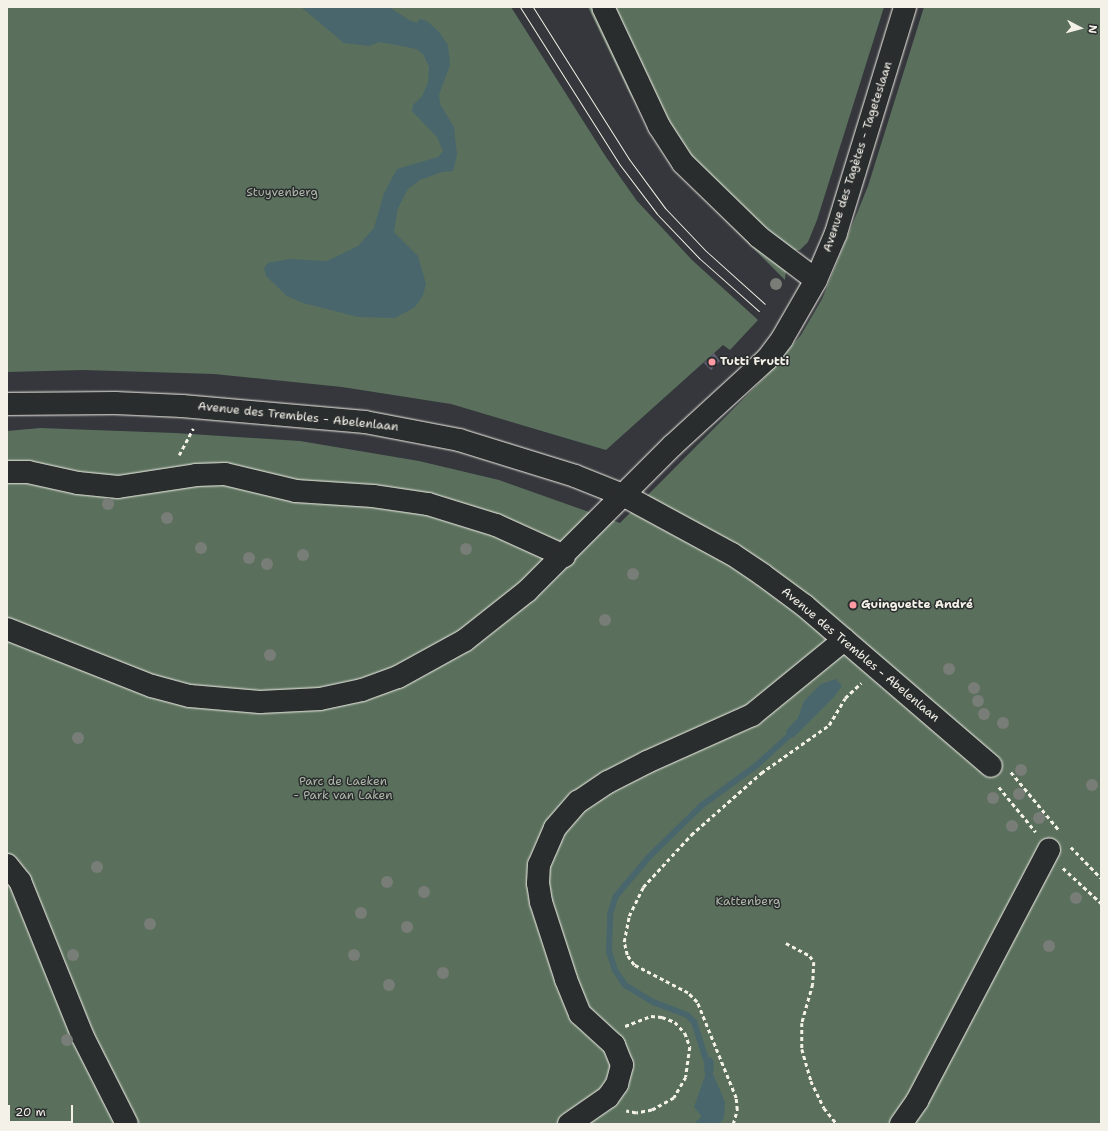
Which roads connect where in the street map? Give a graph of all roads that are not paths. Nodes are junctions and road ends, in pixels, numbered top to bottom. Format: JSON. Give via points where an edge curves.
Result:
{"nodes":[{"id":1,"x":603,"y":7,"type":"edge"},
{"id":2,"x":905,"y":7,"type":"edge"},
{"id":3,"x":816,"y":280,"type":"junction"},
{"id":4,"x":7,"y":404,"type":"edge"},
{"id":5,"x":7,"y":472,"type":"edge"},
{"id":6,"x":625,"y":496,"type":"junction"},
{"id":7,"x":564,"y":556,"type":"junction"},
{"id":8,"x":7,"y":629,"type":"edge"},
{"id":9,"x":844,"y":640,"type":"junction"},
{"id":10,"x":991,"y":766,"type":"road end"},
{"id":11,"x":1058,"y":846,"type":"road end"},
{"id":12,"x":7,"y":865,"type":"edge"},
{"id":13,"x":127,"y":1124,"type":"edge"},
{"id":14,"x":569,"y":1124,"type":"edge"},
{"id":15,"x":901,"y":1124,"type":"edge"}],
"edges":[{"from":1,"to":3,"type":"street","via":[[659,126],[683,164],[758,236]]},
{"from":2,"to":3,"type":"street","name":"Avenue des Tagètes - Tageteslaan","via":[[854,179]]},
{"from":3,"to":6,"type":"street","name":"Avenue des Tagètes - Tageteslaan","via":[[799,315],[767,358],[672,446]]},
{"from":4,"to":6,"type":"street","name":"Avenue des Trembles - Abelenlaan","via":[[115,403],[198,407],[365,422],[429,434],[508,454]]},
{"from":5,"to":7,"type":"street","via":[[41,474],[99,486],[118,487],[196,475],[225,474],[296,491],[373,496],[428,504],[496,525]]},
{"from":6,"to":7,"type":"street","name":"Avenue des Tagètes - Tageteslaan"},
{"from":6,"to":9,"type":"street","name":"Avenue des Trembles - Abelenlaan","via":[[732,554],[805,606]]},
{"from":7,"to":8,"type":"street","name":"Avenue des Tagètes - Tageteslaan","via":[[493,620],[439,655],[398,677],[362,690],[320,699],[260,702],[190,696],[145,684]]},
{"from":9,"to":10,"type":"street","name":"Avenue des Trembles - Abelenlaan"},
{"from":9,"to":14,"type":"street","via":[[752,715],[647,762],[592,791],[566,815],[552,835],[539,865],[541,902],[580,1014],[614,1045],[620,1058],[621,1072],[608,1097]]},
{"from":11,"to":15,"type":"street"},
{"from":12,"to":13,"type":"street","via":[[20,881],[80,1030]]}]}
